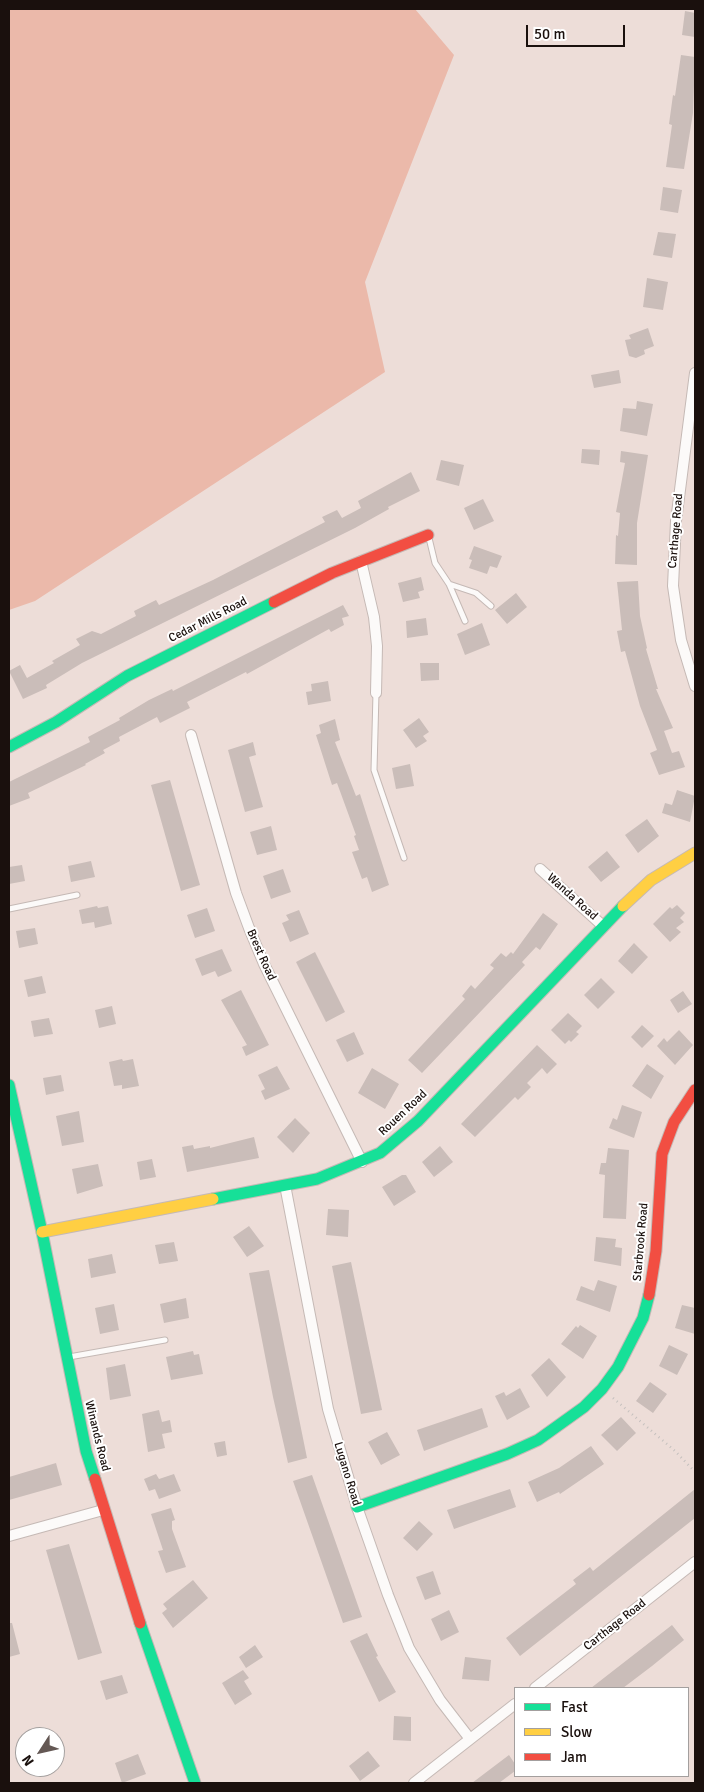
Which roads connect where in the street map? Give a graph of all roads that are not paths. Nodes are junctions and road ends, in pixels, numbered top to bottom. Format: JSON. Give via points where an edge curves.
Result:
{"nodes":[{"id":1,"x":695,"y":373,"type":"edge"},
{"id":2,"x":692,"y":422,"type":"edge"},
{"id":3,"x":428,"y":535,"type":"joint"},
{"id":4,"x":361,"y":561,"type":"junction"},
{"id":5,"x":449,"y":584,"type":"junction"},
{"id":6,"x":491,"y":606,"type":"dead end"},
{"id":7,"x":465,"y":621,"type":"dead end"},
{"id":8,"x":693,"y":674,"type":"edge"},
{"id":9,"x":695,"y":686,"type":"edge"},
{"id":10,"x":376,"y":693,"type":"joint"},
{"id":11,"x":191,"y":735,"type":"dead end"},
{"id":12,"x":9,"y":747,"type":"edge"},
{"id":13,"x":695,"y":853,"type":"edge"},
{"id":14,"x":404,"y":858,"type":"dead end"},
{"id":15,"x":540,"y":869,"type":"dead end"},
{"id":16,"x":78,"y":895,"type":"dead end"},
{"id":17,"x":9,"y":909,"type":"edge"},
{"id":18,"x":603,"y":926,"type":"junction"},
{"id":19,"x":9,"y":1085,"type":"edge"},
{"id":20,"x":695,"y":1090,"type":"edge"},
{"id":21,"x":362,"y":1162,"type":"junction"},
{"id":22,"x":286,"y":1185,"type":"junction"},
{"id":23,"x":42,"y":1232,"type":"junction"},
{"id":24,"x":165,"y":1340,"type":"dead end"},
{"id":25,"x":66,"y":1358,"type":"junction"},
{"id":26,"x":357,"y":1507,"type":"junction"},
{"id":27,"x":103,"y":1510,"type":"junction"},
{"id":28,"x":9,"y":1536,"type":"edge"},
{"id":29,"x":695,"y":1562,"type":"edge"},
{"id":30,"x":536,"y":1687,"type":"edge"},
{"id":31,"x":514,"y":1705,"type":"edge"},
{"id":32,"x":470,"y":1739,"type":"junction"},
{"id":33,"x":195,"y":1783,"type":"edge"},
{"id":34,"x":414,"y":1783,"type":"edge"}],
"edges":[{"from":1,"to":2,"type":"street","name":"Carthage Road"},
{"from":2,"to":8,"type":"street","name":"Carthage Road","via":[[676,521],[673,586],[676,614]]},
{"from":3,"to":4,"type":"street","name":"Cedar Mills Road"},
{"from":3,"to":5,"type":"lane","via":[[435,563]]},
{"from":4,"to":10,"type":"street","via":[[374,617]]},
{"from":4,"to":12,"type":"street","name":"Cedar Mills Road","via":[[127,676],[56,722]]},
{"from":5,"to":6,"type":"lane","via":[[476,593]]},
{"from":5,"to":7,"type":"lane"},
{"from":8,"to":9,"type":"street","name":"Carthage Road"},
{"from":10,"to":14,"type":"lane","via":[[374,770]]},
{"from":11,"to":21,"type":"street","name":"Brest Road","via":[[249,928]]},
{"from":13,"to":18,"type":"street","name":"Rouen Road","via":[[651,880]]},
{"from":15,"to":18,"type":"street","name":"Wanda Road"},
{"from":16,"to":17,"type":"lane"},
{"from":18,"to":21,"type":"street","name":"Rouen Road","via":[[418,1121],[380,1153]]},
{"from":19,"to":23,"type":"street","name":"Winands Road"},
{"from":20,"to":26,"type":"street","name":"Starbrook Road","via":[[674,1122],[662,1154],[656,1251],[643,1318],[618,1367],[602,1389],[584,1407],[538,1440]]},
{"from":21,"to":22,"type":"street","name":"Rouen Road"},
{"from":22,"to":23,"type":"street","name":"Rouen Road"},
{"from":22,"to":26,"type":"street","name":"Lugano Road","via":[[328,1409]]},
{"from":23,"to":25,"type":"street","name":"Winands Road"},
{"from":24,"to":25,"type":"lane"},
{"from":25,"to":27,"type":"street","name":"Winands Road","via":[[86,1451]]},
{"from":26,"to":32,"type":"street","name":"Lugano Road","via":[[409,1648],[440,1700]]},
{"from":27,"to":28,"type":"street"},
{"from":27,"to":33,"type":"street","name":"Winands Road"},
{"from":29,"to":30,"type":"street","name":"Carthage Road"},
{"from":31,"to":32,"type":"street"},
{"from":32,"to":34,"type":"street"}]}
